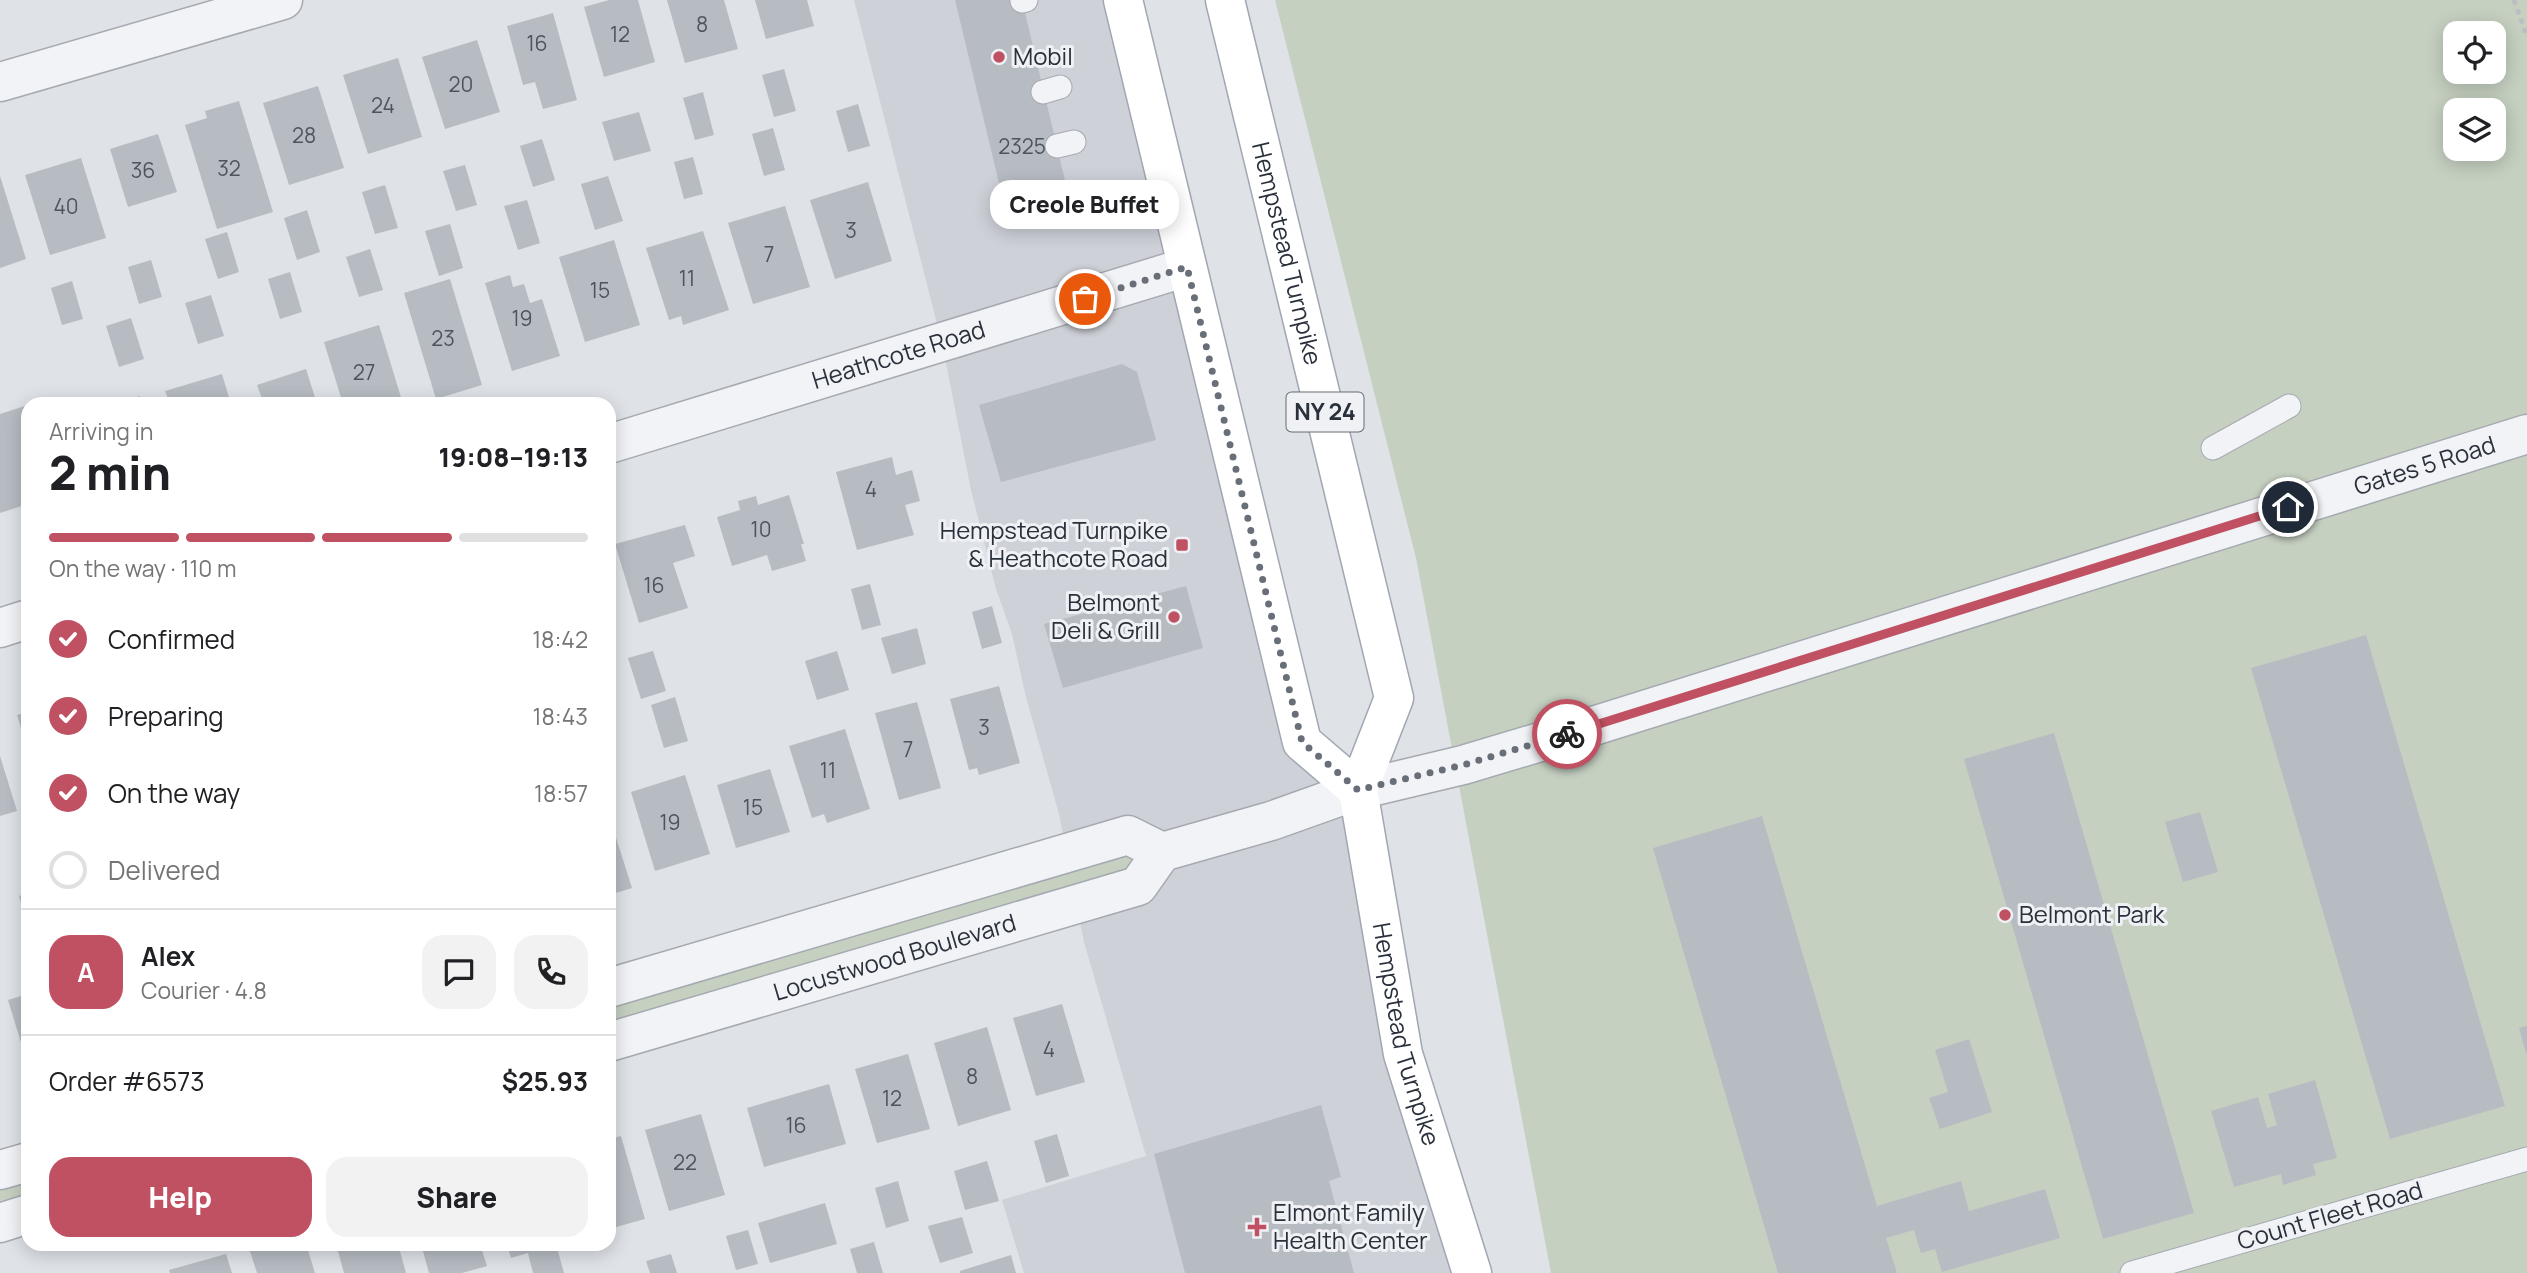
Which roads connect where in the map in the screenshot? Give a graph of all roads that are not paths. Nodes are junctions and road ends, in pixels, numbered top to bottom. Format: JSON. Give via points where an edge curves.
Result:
{"nodes":[{"id":1,"x":283,"y":0,"type":"edge"},
{"id":2,"x":1123,"y":0,"type":"edge"},
{"id":3,"x":1225,"y":0,"type":"edge"},
{"id":4,"x":0,"y":82,"type":"edge"},
{"id":5,"x":1187,"y":267,"type":"junction"},
{"id":6,"x":2289,"y":407,"type":"dead end"},
{"id":7,"x":2527,"y":434,"type":"edge"},
{"id":8,"x":616,"y":442,"type":"edge"},
{"id":9,"x":2213,"y":448,"type":"dead end"},
{"id":10,"x":21,"y":621,"type":"edge"},
{"id":11,"x":0,"y":628,"type":"edge"},
{"id":12,"x":1358,"y":790,"type":"junction"},
{"id":13,"x":1162,"y":852,"type":"junction"},
{"id":14,"x":616,"y":986,"type":"edge"},
{"id":15,"x":616,"y":1040,"type":"edge"},
{"id":16,"x":2527,"y":1159,"type":"edge"},
{"id":17,"x":21,"y":1164,"type":"edge"},
{"id":18,"x":0,"y":1170,"type":"edge"},
{"id":19,"x":21,"y":1216,"type":"edge"},
{"id":20,"x":0,"y":1223,"type":"edge"},
{"id":21,"x":1472,"y":1273,"type":"edge"},
{"id":22,"x":2132,"y":1273,"type":"edge"}],
"edges":[{"from":1,"to":4,"type":"street"},
{"from":2,"to":5,"type":"main road"},
{"from":3,"to":12,"type":"main road","name":"Hempstead Turnpike","number":"NY 24","via":[[1394,698]]},
{"from":5,"to":8,"type":"street","name":"Heathcote Road"},
{"from":5,"to":12,"type":"main road","via":[[1302,742]]},
{"from":6,"to":9,"type":"lane"},
{"from":7,"to":12,"type":"street","name":"Gates 5 Road","via":[[1587,728]]},
{"from":10,"to":11,"type":"street"},
{"from":12,"to":13,"type":"street"},
{"from":12,"to":21,"type":"main road","name":"Hempstead Turnpike","via":[[1403,1054]]},
{"from":13,"to":14,"type":"street","name":"Locustwood Boulevard","via":[[1128,835]]},
{"from":13,"to":15,"type":"street","name":"Locustwood Boulevard","via":[[1139,886]]},
{"from":16,"to":22,"type":"lane","name":"Count Fleet Road"},
{"from":17,"to":18,"type":"street"},
{"from":19,"to":20,"type":"street"}]}
